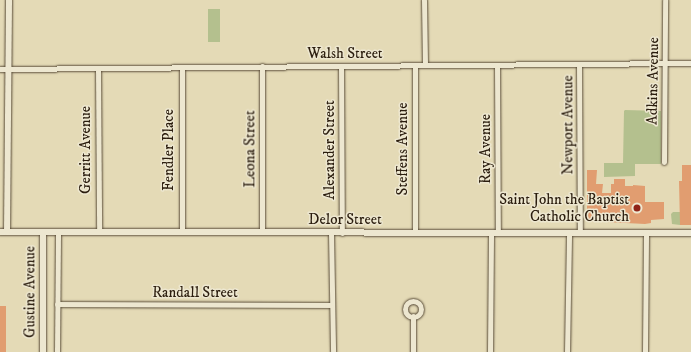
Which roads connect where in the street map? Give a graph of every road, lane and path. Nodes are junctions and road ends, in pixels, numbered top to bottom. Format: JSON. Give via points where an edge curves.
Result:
{"nodes":[{"id":1,"x":9,"y":0,"type":"edge"},
{"id":2,"x":424,"y":0,"type":"edge"},
{"id":3,"x":665,"y":0,"type":"edge"},
{"id":4,"x":579,"y":64,"type":"junction"},
{"id":5,"x":665,"y":64,"type":"junction"},
{"id":6,"x":691,"y":64,"type":"edge"},
{"id":7,"x":415,"y":65,"type":"junction"},
{"id":8,"x":425,"y":65,"type":"junction"},
{"id":9,"x":497,"y":65,"type":"junction"},
{"id":10,"x":262,"y":66,"type":"junction"},
{"id":11,"x":342,"y":66,"type":"junction"},
{"id":12,"x":98,"y":68,"type":"junction"},
{"id":13,"x":182,"y":68,"type":"junction"},
{"id":14,"x":0,"y":69,"type":"edge"},
{"id":15,"x":8,"y":69,"type":"junction"},
{"id":16,"x":664,"y":162,"type":"dead end"},
{"id":17,"x":58,"y":231,"type":"junction"},
{"id":18,"x":0,"y":232,"type":"edge"},
{"id":19,"x":8,"y":232,"type":"junction"},
{"id":20,"x":44,"y":232,"type":"junction"},
{"id":21,"x":99,"y":232,"type":"junction"},
{"id":22,"x":182,"y":232,"type":"junction"},
{"id":23,"x":262,"y":232,"type":"junction"},
{"id":24,"x":415,"y":232,"type":"junction"},
{"id":25,"x":331,"y":233,"type":"junction"},
{"id":26,"x":342,"y":233,"type":"junction"},
{"id":27,"x":491,"y":233,"type":"junction"},
{"id":28,"x":498,"y":233,"type":"junction"},
{"id":29,"x":569,"y":233,"type":"junction"},
{"id":30,"x":580,"y":233,"type":"junction"},
{"id":31,"x":646,"y":233,"type":"junction"},
{"id":32,"x":691,"y":233,"type":"edge"},
{"id":33,"x":58,"y":304,"type":"junction"},
{"id":34,"x":331,"y":305,"type":"junction"},
{"id":35,"x":413,"y":316,"type":"dead end"},
{"id":36,"x":43,"y":352,"type":"edge"},
{"id":37,"x":58,"y":352,"type":"edge"},
{"id":38,"x":333,"y":352,"type":"edge"},
{"id":39,"x":412,"y":352,"type":"edge"},
{"id":40,"x":490,"y":352,"type":"edge"},
{"id":41,"x":567,"y":352,"type":"edge"},
{"id":42,"x":645,"y":352,"type":"edge"}],
"edges":[{"from":1,"to":15,"type":"street"},
{"from":2,"to":8,"type":"street"},
{"from":3,"to":5,"type":"street","name":"Adkins Avenue"},
{"from":4,"to":5,"type":"street","name":"Walsh Street"},
{"from":4,"to":9,"type":"street","name":"Walsh Street"},
{"from":4,"to":30,"type":"street","name":"Newport Avenue"},
{"from":5,"to":6,"type":"street","name":"Walsh Street"},
{"from":5,"to":16,"type":"street","name":"Adkins Avenue"},
{"from":7,"to":8,"type":"street","name":"Walsh Street"},
{"from":7,"to":11,"type":"street","name":"Walsh Street"},
{"from":7,"to":24,"type":"street","name":"Steffens Avenue"},
{"from":8,"to":9,"type":"street","name":"Walsh Street"},
{"from":9,"to":28,"type":"street","name":"Ray Avenue"},
{"from":10,"to":11,"type":"street","name":"Walsh Street"},
{"from":10,"to":13,"type":"street","name":"Walsh Street"},
{"from":10,"to":23,"type":"street","name":"Leona Street"},
{"from":11,"to":26,"type":"street","name":"Alexander Street"},
{"from":12,"to":13,"type":"street","name":"Walsh Street"},
{"from":12,"to":15,"type":"street","name":"Walsh Street"},
{"from":12,"to":21,"type":"street","name":"Gerritt Avenue"},
{"from":13,"to":22,"type":"street","name":"Fendler Place"},
{"from":14,"to":15,"type":"street","name":"Walsh Street"},
{"from":15,"to":19,"type":"street"},
{"from":17,"to":20,"type":"street","name":"Delor Street"},
{"from":17,"to":21,"type":"street","name":"Delor Street"},
{"from":17,"to":33,"type":"street"},
{"from":18,"to":19,"type":"street","name":"Delor Street"},
{"from":19,"to":20,"type":"street","name":"Delor Street"},
{"from":20,"to":36,"type":"street","name":"Gustine Avenue"},
{"from":21,"to":22,"type":"street","name":"Delor Street"},
{"from":22,"to":23,"type":"street","name":"Delor Street"},
{"from":23,"to":25,"type":"street","name":"Delor Street"},
{"from":24,"to":26,"type":"street","name":"Delor Street"},
{"from":24,"to":27,"type":"street","name":"Delor Street"},
{"from":25,"to":26,"type":"street","name":"Delor Street"},
{"from":25,"to":34,"type":"street"},
{"from":27,"to":28,"type":"street","name":"Delor Street"},
{"from":27,"to":40,"type":"street"},
{"from":28,"to":29,"type":"street","name":"Delor Street"},
{"from":29,"to":30,"type":"street","name":"Delor Street"},
{"from":29,"to":41,"type":"street"},
{"from":30,"to":31,"type":"street","name":"Delor Street"},
{"from":31,"to":32,"type":"street","name":"Delor Street"},
{"from":31,"to":42,"type":"street"},
{"from":33,"to":34,"type":"street","name":"Randall Street"},
{"from":33,"to":37,"type":"street"},
{"from":34,"to":38,"type":"street"},
{"from":35,"to":39,"type":"street"}]}
